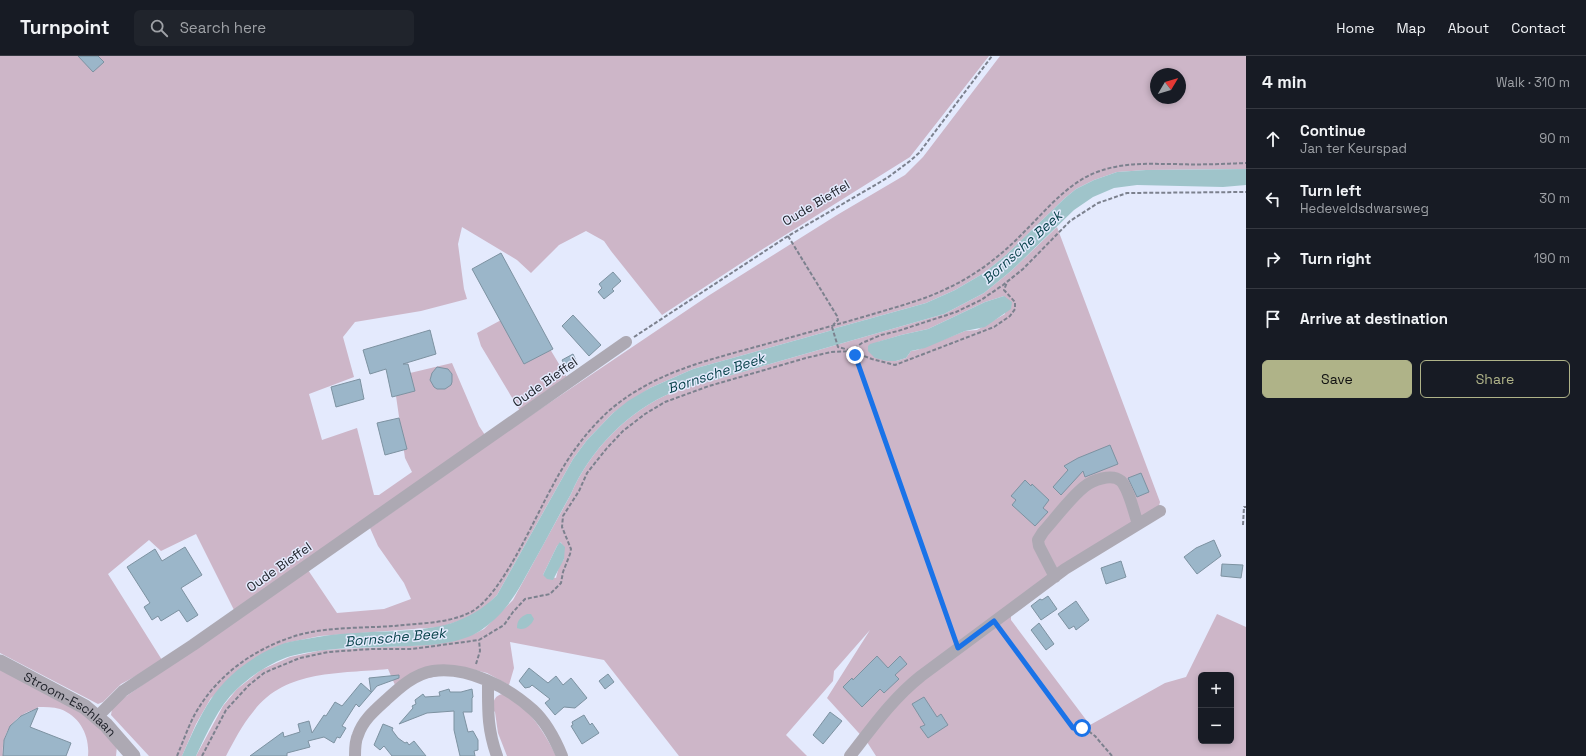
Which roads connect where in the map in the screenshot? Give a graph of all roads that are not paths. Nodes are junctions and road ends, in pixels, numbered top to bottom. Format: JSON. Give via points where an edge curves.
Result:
{"nodes":[{"id":1,"x":626,"y":342,"type":"road end"},
{"id":2,"x":1160,"y":511,"type":"dead end"},
{"id":3,"x":1138,"y":524,"type":"junction"},
{"id":4,"x":1055,"y":577,"type":"junction"},
{"id":5,"x":0,"y":662,"type":"edge"},
{"id":6,"x":488,"y":680,"type":"junction"},
{"id":7,"x":97,"y":717,"type":"junction"},
{"id":8,"x":130,"y":755,"type":"edge"},
{"id":9,"x":354,"y":756,"type":"edge"},
{"id":10,"x":497,"y":756,"type":"edge"},
{"id":11,"x":562,"y":756,"type":"edge"},
{"id":12,"x":850,"y":756,"type":"edge"}],
"edges":[{"from":1,"to":7,"type":"street","name":"Oude Bieffel","via":[[193,645],[123,690]]},
{"from":2,"to":3,"type":"street"},
{"from":3,"to":4,"type":"street"},
{"from":3,"to":4,"type":"street","via":[[1126,489],[1118,479],[1091,482],[1038,540]]},
{"from":4,"to":12,"type":"street","via":[[902,692]]},
{"from":5,"to":7,"type":"street","name":"Stroom-Eschlaan"},
{"from":6,"to":9,"type":"street","via":[[450,671],[432,671],[416,677],[399,687],[366,719],[357,736]]},
{"from":6,"to":10,"type":"street","via":[[488,720]]},
{"from":6,"to":11,"type":"street","via":[[533,710],[550,730]]},
{"from":7,"to":8,"type":"street","name":"Stroom-Eschlaan"}]}
